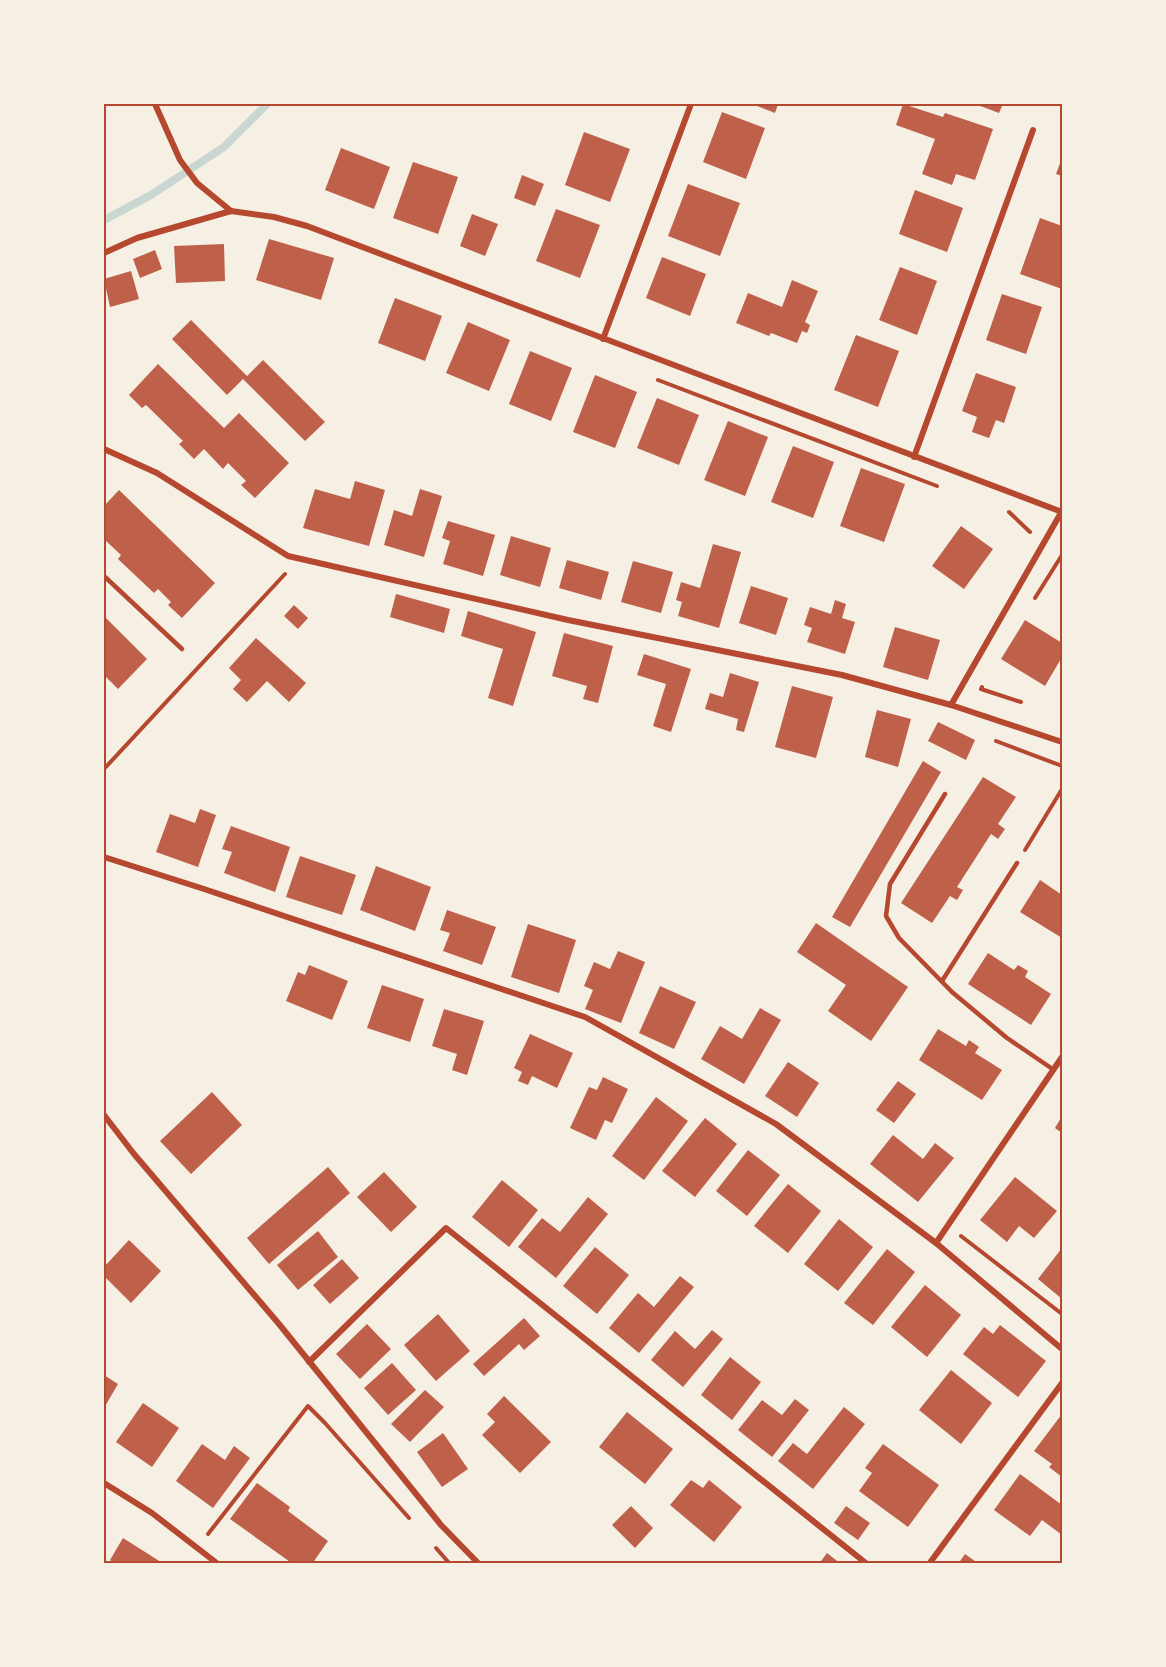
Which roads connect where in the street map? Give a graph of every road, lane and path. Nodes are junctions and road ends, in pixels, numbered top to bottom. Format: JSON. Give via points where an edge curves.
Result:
{"nodes":[{"id":1,"x":155,"y":104,"type":"edge"},
{"id":2,"x":691,"y":104,"type":"edge"},
{"id":3,"x":1033,"y":130,"type":"dead end"},
{"id":4,"x":231,"y":211,"type":"junction"},
{"id":5,"x":104,"y":254,"type":"edge"},
{"id":6,"x":603,"y":339,"type":"junction"},
{"id":7,"x":652,"y":378,"type":"dead end"},
{"id":8,"x":104,"y":449,"type":"edge"},
{"id":9,"x":914,"y":456,"type":"junction"},
{"id":10,"x":942,"y":488,"type":"dead end"},
{"id":11,"x":1062,"y":511,"type":"edge"},
{"id":12,"x":1008,"y":512,"type":"dead end"},
{"id":13,"x":1043,"y":544,"type":"junction"},
{"id":14,"x":1062,"y":555,"type":"edge"},
{"id":15,"x":299,"y":559,"type":"junction"},
{"id":16,"x":104,"y":576,"type":"edge"},
{"id":17,"x":1032,"y":603,"type":"dead end"},
{"id":18,"x":182,"y":649,"type":"dead end"},
{"id":19,"x":987,"y":680,"type":"dead end"},
{"id":20,"x":1021,"y":702,"type":"dead end"},
{"id":21,"x":951,"y":705,"type":"junction"},
{"id":22,"x":1062,"y":742,"type":"edge"},
{"id":23,"x":104,"y":769,"type":"edge"},
{"id":24,"x":1062,"y":789,"type":"edge"},
{"id":25,"x":945,"y":794,"type":"dead end"},
{"id":26,"x":104,"y":857,"type":"edge"},
{"id":27,"x":1017,"y":863,"type":"joint"},
{"id":28,"x":942,"y":981,"type":"junction"},
{"id":29,"x":1062,"y":1058,"type":"edge"},
{"id":30,"x":1054,"y":1070,"type":"junction"},
{"id":31,"x":104,"y":1115,"type":"edge"},
{"id":32,"x":948,"y":1226,"type":"junction"},
{"id":33,"x":936,"y":1243,"type":"junction"},
{"id":34,"x":1062,"y":1314,"type":"edge"},
{"id":35,"x":1062,"y":1349,"type":"edge"},
{"id":36,"x":309,"y":1362,"type":"junction"},
{"id":37,"x":1062,"y":1383,"type":"edge"},
{"id":38,"x":104,"y":1483,"type":"edge"},
{"id":39,"x":410,"y":1518,"type":"dead end"},
{"id":40,"x":432,"y":1544,"type":"dead end"},
{"id":41,"x":198,"y":1548,"type":"junction"},
{"id":42,"x":218,"y":1563,"type":"edge"},
{"id":43,"x":450,"y":1563,"type":"edge"},
{"id":44,"x":479,"y":1563,"type":"edge"},
{"id":45,"x":867,"y":1563,"type":"edge"},
{"id":46,"x":929,"y":1563,"type":"edge"}],
"edges":[{"from":1,"to":4,"type":"street","via":[[180,160],[197,183]]},
{"from":2,"to":6,"type":"street"},
{"from":3,"to":9,"type":"street"},
{"from":4,"to":5,"type":"street","via":[[137,238]]},
{"from":4,"to":6,"type":"street","via":[[308,226]]},
{"from":6,"to":9,"type":"street"},
{"from":7,"to":10,"type":"path"},
{"from":8,"to":15,"type":"street","via":[[157,472],[288,556]]},
{"from":9,"to":11,"type":"street"},
{"from":11,"to":13,"type":"street"},
{"from":12,"to":13,"type":"path"},
{"from":13,"to":21,"type":"street"},
{"from":14,"to":17,"type":"path"},
{"from":15,"to":21,"type":"street","via":[[568,620],[842,675]]},
{"from":15,"to":23,"type":"path"},
{"from":16,"to":18,"type":"lane"},
{"from":19,"to":20,"type":"path","via":[[981,689]]},
{"from":21,"to":22,"type":"street"},
{"from":24,"to":27,"type":"path"},
{"from":25,"to":28,"type":"lane","via":[[890,884],[886,916],[899,938]]},
{"from":26,"to":33,"type":"street","via":[[585,1017],[776,1124]]},
{"from":27,"to":28,"type":"lane"},
{"from":28,"to":30,"type":"lane","via":[[1007,1038]]},
{"from":29,"to":30,"type":"street"},
{"from":30,"to":32,"type":"street"},
{"from":31,"to":36,"type":"street"},
{"from":32,"to":33,"type":"street"},
{"from":32,"to":34,"type":"path"},
{"from":33,"to":35,"type":"street"},
{"from":36,"to":44,"type":"street","via":[[441,1525]]},
{"from":36,"to":45,"type":"street","via":[[446,1228]]},
{"from":37,"to":46,"type":"street"},
{"from":38,"to":41,"type":"street"},
{"from":39,"to":41,"type":"path","via":[[308,1406]]},
{"from":40,"to":43,"type":"path"},
{"from":41,"to":42,"type":"street"}]}
